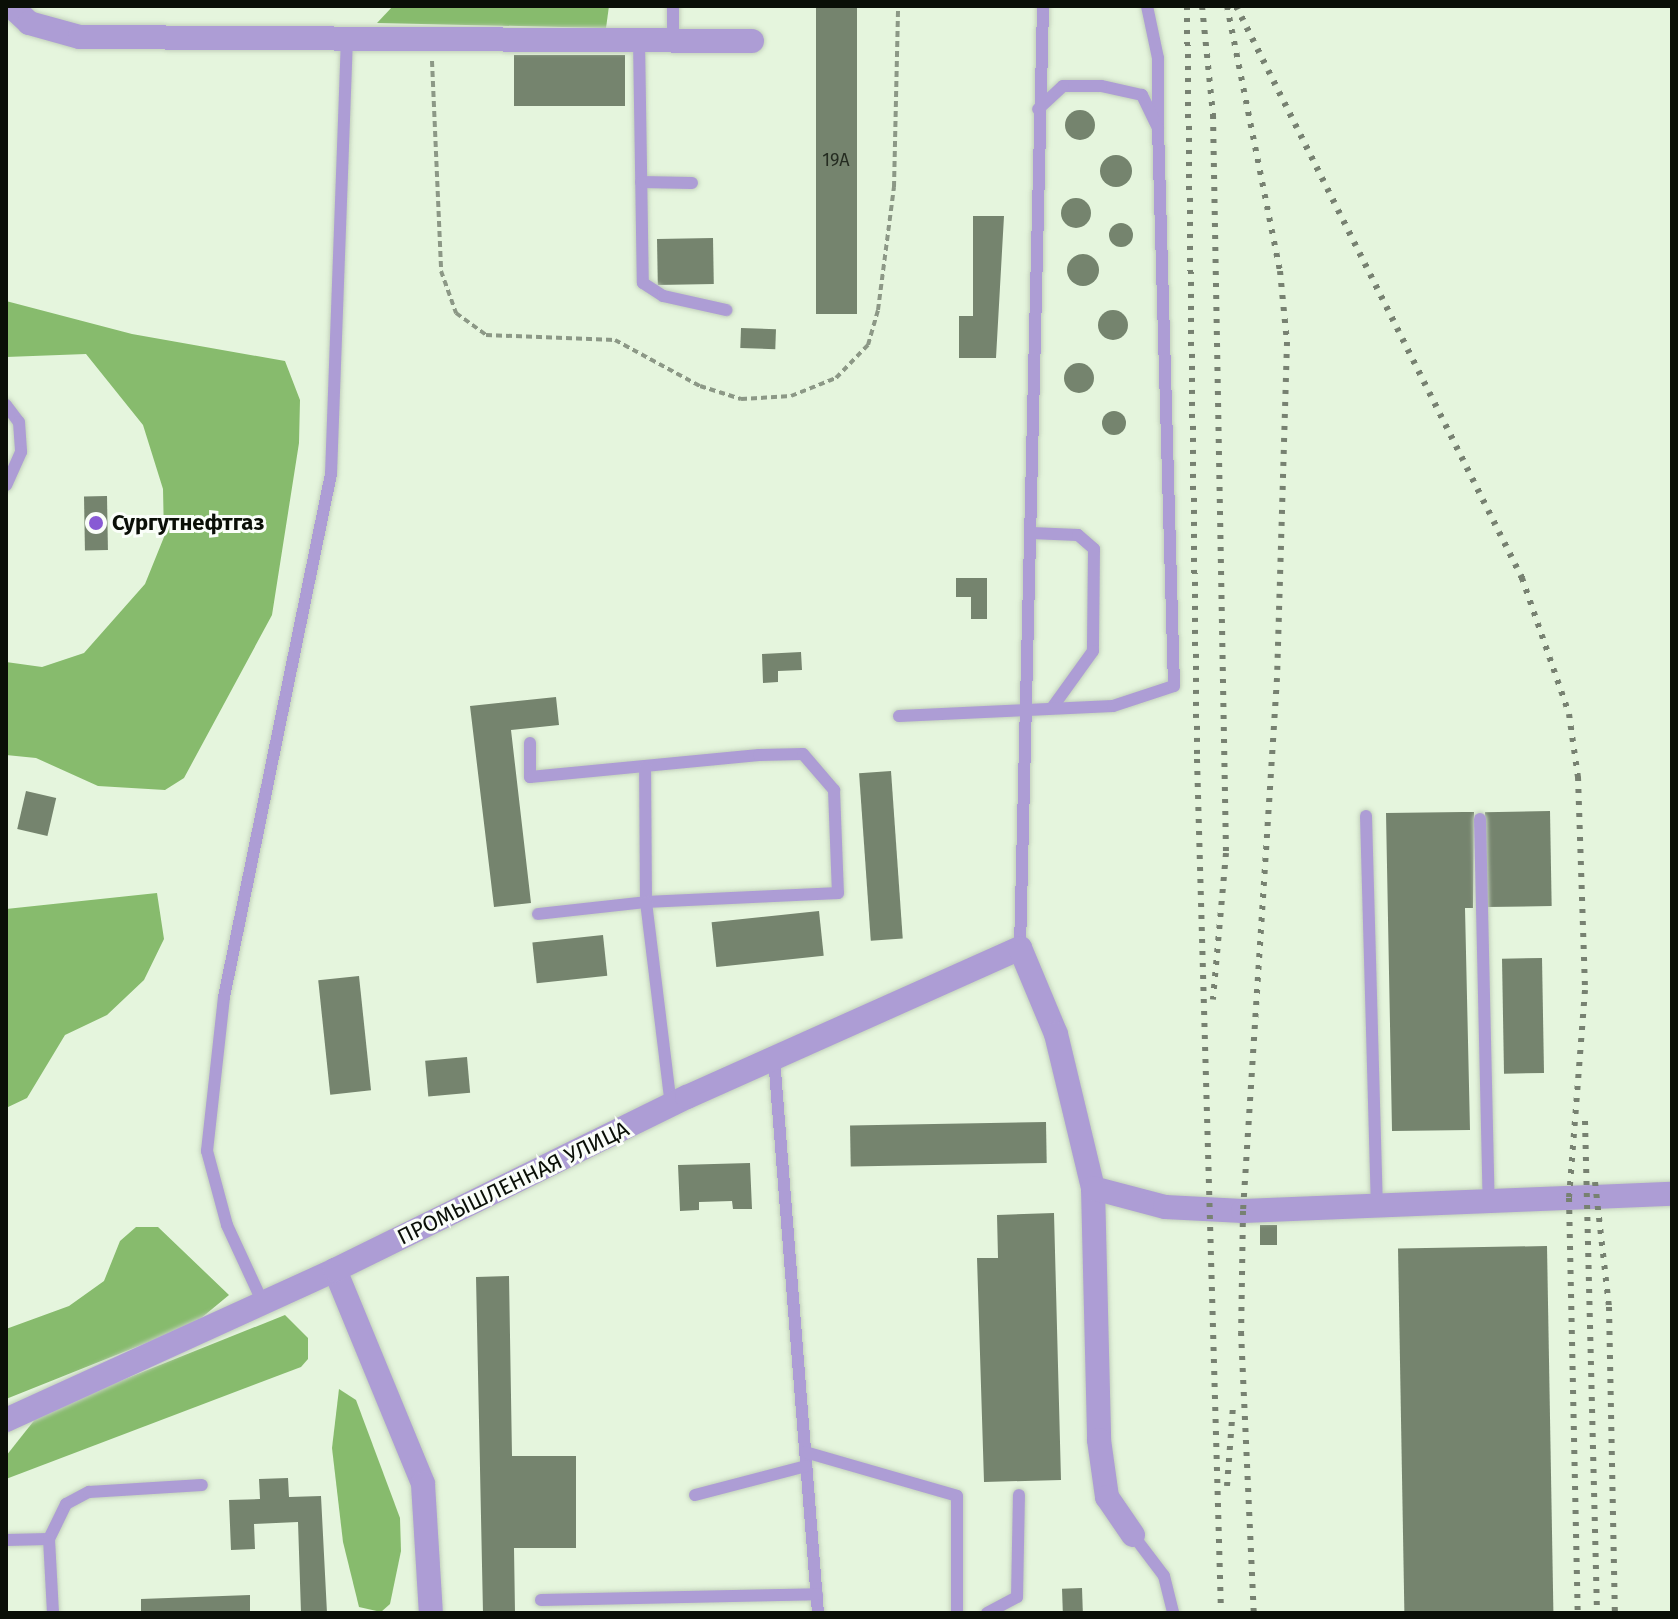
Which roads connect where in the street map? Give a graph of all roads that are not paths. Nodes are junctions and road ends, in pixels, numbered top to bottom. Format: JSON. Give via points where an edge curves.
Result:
{"nodes":[{"id":1,"x":11,"y":6,"type":"edge"},
{"id":2,"x":673,"y":6,"type":"edge"},
{"id":3,"x":1043,"y":6,"type":"edge"},
{"id":4,"x":1147,"y":6,"type":"edge"},
{"id":5,"x":347,"y":38,"type":"junction"},
{"id":6,"x":639,"y":40,"type":"junction"},
{"id":7,"x":673,"y":41,"type":"junction"},
{"id":8,"x":752,"y":41,"type":"dead end"},
{"id":9,"x":1038,"y":109,"type":"junction"},
{"id":10,"x":1158,"y":128,"type":"junction"},
{"id":11,"x":641,"y":182,"type":"junction"},
{"id":12,"x":692,"y":183,"type":"dead end"},
{"id":13,"x":726,"y":310,"type":"dead end"},
{"id":14,"x":6,"y":405,"type":"edge"},
{"id":15,"x":6,"y":485,"type":"edge"},
{"id":16,"x":1031,"y":533,"type":"junction"},
{"id":17,"x":1030,"y":708,"type":"junction"},
{"id":18,"x":1052,"y":708,"type":"junction"},
{"id":19,"x":899,"y":716,"type":"dead end"},
{"id":20,"x":530,"y":743,"type":"dead end"},
{"id":21,"x":645,"y":767,"type":"junction"},
{"id":22,"x":1366,"y":816,"type":"dead end"},
{"id":23,"x":1480,"y":819,"type":"dead end"},
{"id":24,"x":646,"y":902,"type":"junction"},
{"id":25,"x":538,"y":914,"type":"dead end"},
{"id":26,"x":1020,"y":948,"type":"junction"},
{"id":27,"x":774,"y":1058,"type":"junction"},
{"id":28,"x":671,"y":1105,"type":"junction"},
{"id":29,"x":1093,"y":1188,"type":"junction"},
{"id":30,"x":1672,"y":1194,"type":"edge"},
{"id":31,"x":1489,"y":1201,"type":"junction"},
{"id":32,"x":1377,"y":1206,"type":"junction"},
{"id":33,"x":335,"y":1270,"type":"junction"},
{"id":34,"x":263,"y":1303,"type":"junction"},
{"id":35,"x":6,"y":1420,"type":"edge"},
{"id":36,"x":806,"y":1459,"type":"junction"},
{"id":37,"x":202,"y":1485,"type":"dead end"},
{"id":38,"x":695,"y":1495,"type":"dead end"},
{"id":39,"x":1019,"y":1495,"type":"dead end"},
{"id":40,"x":1133,"y":1535,"type":"joint"},
{"id":41,"x":49,"y":1539,"type":"junction"},
{"id":42,"x":6,"y":1540,"type":"edge"},
{"id":43,"x":817,"y":1594,"type":"junction"},
{"id":44,"x":541,"y":1600,"type":"dead end"},
{"id":45,"x":53,"y":1613,"type":"edge"},
{"id":46,"x":431,"y":1613,"type":"edge"},
{"id":47,"x":818,"y":1613,"type":"edge"},
{"id":48,"x":957,"y":1613,"type":"edge"},
{"id":49,"x":987,"y":1613,"type":"edge"},
{"id":50,"x":1173,"y":1613,"type":"edge"}],
"edges":[{"from":1,"to":5,"type":"street","via":[[29,23],[80,37]]},
{"from":2,"to":7,"type":"lane"},
{"from":3,"to":9,"type":"lane"},
{"from":4,"to":10,"type":"lane","via":[[1158,58]]},
{"from":5,"to":6,"type":"street"},
{"from":5,"to":34,"type":"lane","via":[[331,474],[224,997],[207,1151],[227,1225]]},
{"from":6,"to":7,"type":"street"},
{"from":6,"to":11,"type":"lane"},
{"from":7,"to":8,"type":"street"},
{"from":9,"to":10,"type":"lane","via":[[1063,86],[1101,86],[1142,95]]},
{"from":9,"to":16,"type":"lane"},
{"from":10,"to":18,"type":"lane","via":[[1174,686],[1113,706]]},
{"from":11,"to":12,"type":"lane"},
{"from":11,"to":13,"type":"lane","via":[[643,283],[663,296]]},
{"from":14,"to":15,"type":"lane","via":[[19,422],[21,452]]},
{"from":16,"to":17,"type":"lane"},
{"from":16,"to":18,"type":"lane","via":[[1078,535],[1094,549],[1093,651]]},
{"from":17,"to":18,"type":"lane"},
{"from":17,"to":19,"type":"lane"},
{"from":17,"to":26,"type":"lane"},
{"from":20,"to":21,"type":"lane","via":[[530,777]]},
{"from":21,"to":24,"type":"lane"},
{"from":21,"to":24,"type":"lane","via":[[803,754],[834,790],[838,893]]},
{"from":22,"to":32,"type":"lane"},
{"from":23,"to":31,"type":"lane"},
{"from":24,"to":25,"type":"lane"},
{"from":24,"to":28,"type":"lane"},
{"from":26,"to":27,"type":"street","name":"ПРОМЫШЛЕННАЯ УЛИЦА"},
{"from":26,"to":29,"type":"street","via":[[1056,1034]]},
{"from":27,"to":28,"type":"street","name":"ПРОМЫШЛЕННАЯ УЛИЦА"},
{"from":27,"to":36,"type":"lane"},
{"from":28,"to":33,"type":"street","name":"ПРОМЫШЛЕННАЯ УЛИЦА"},
{"from":29,"to":32,"type":"street","via":[[1165,1207],[1243,1211]]},
{"from":29,"to":40,"type":"street","via":[[1099,1440],[1107,1497]]},
{"from":30,"to":31,"type":"street"},
{"from":31,"to":32,"type":"street"},
{"from":33,"to":34,"type":"street","name":"ПРОМЫШЛЕННАЯ УЛИЦА"},
{"from":33,"to":46,"type":"street","via":[[423,1484]]},
{"from":34,"to":35,"type":"street","name":"ПРОМЫШЛЕННАЯ УЛИЦА"},
{"from":36,"to":38,"type":"lane"},
{"from":36,"to":43,"type":"lane"},
{"from":36,"to":48,"type":"lane","via":[[957,1496]]},
{"from":37,"to":41,"type":"lane","via":[[89,1492],[66,1504]]},
{"from":39,"to":49,"type":"lane","via":[[1017,1597]]},
{"from":40,"to":50,"type":"lane","via":[[1164,1576]]},
{"from":41,"to":42,"type":"lane"},
{"from":41,"to":45,"type":"lane"},
{"from":43,"to":44,"type":"lane"},
{"from":43,"to":47,"type":"lane"}]}
